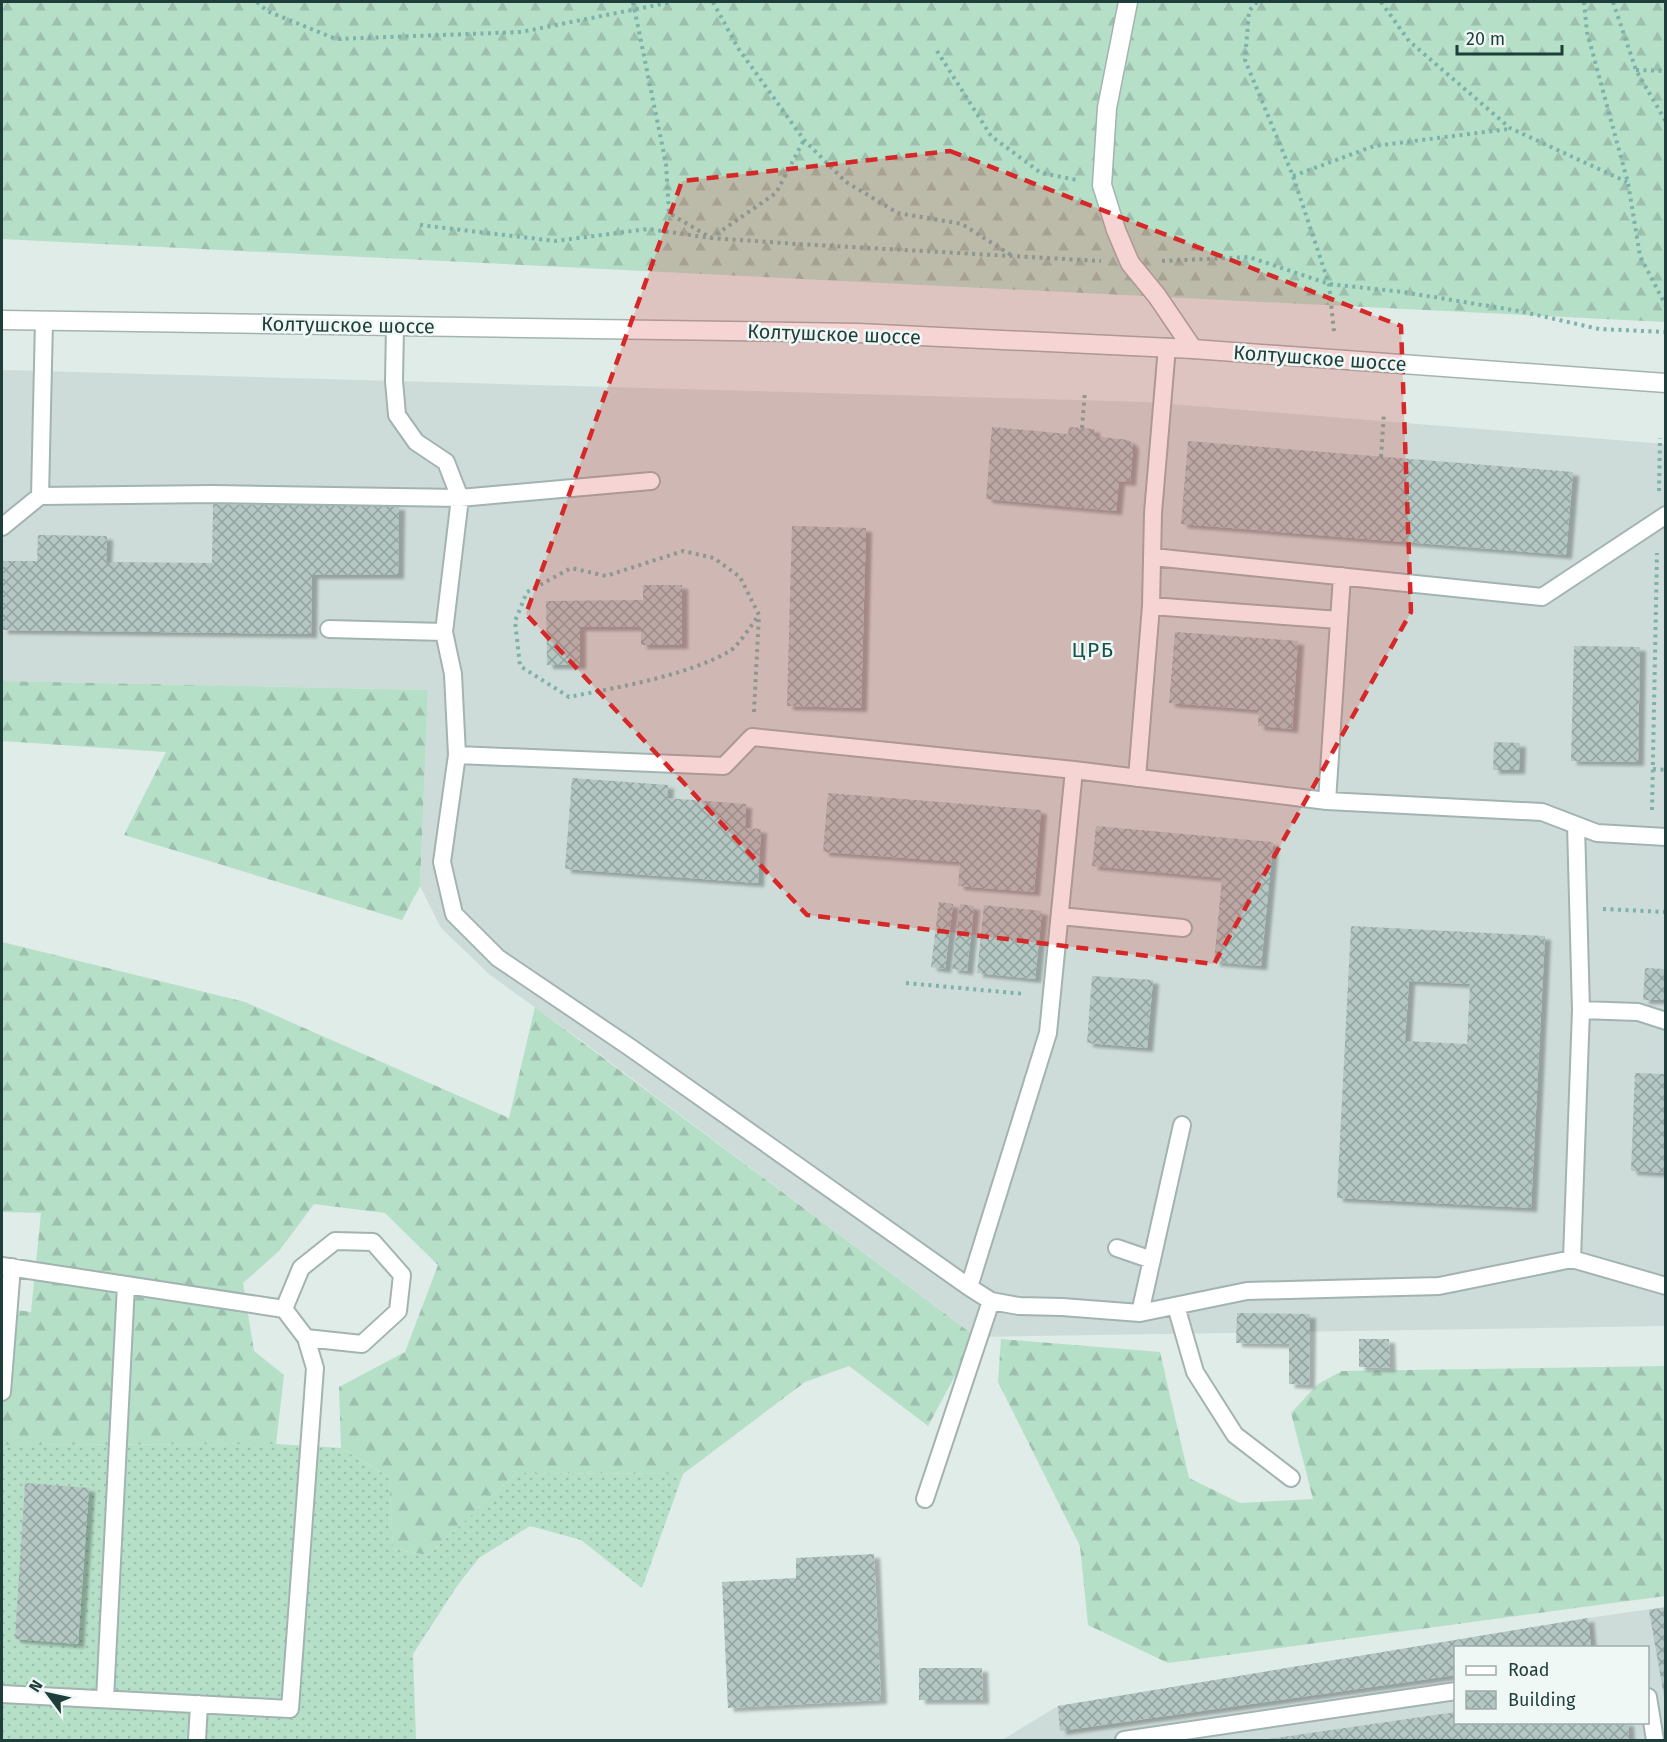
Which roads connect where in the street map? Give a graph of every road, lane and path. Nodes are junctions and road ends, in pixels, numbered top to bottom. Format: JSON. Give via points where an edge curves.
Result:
{"nodes":[{"id":1,"x":257,"y":2,"type":"edge"},
{"id":2,"x":633,"y":2,"type":"edge"},
{"id":3,"x":672,"y":2,"type":"edge"},
{"id":4,"x":713,"y":2,"type":"edge"},
{"id":5,"x":1128,"y":2,"type":"edge"},
{"id":6,"x":1257,"y":2,"type":"edge"},
{"id":7,"x":1381,"y":2,"type":"edge"},
{"id":8,"x":1584,"y":2,"type":"edge"},
{"id":9,"x":1613,"y":2,"type":"edge"},
{"id":10,"x":634,"y":9,"type":"junction"},
{"id":11,"x":937,"y":51,"type":"dead end"},
{"id":12,"x":1636,"y":70,"type":"junction"},
{"id":13,"x":1665,"y":70,"type":"edge"},
{"id":14,"x":1665,"y":122,"type":"edge"},
{"id":15,"x":1510,"y":129,"type":"junction"},
{"id":16,"x":804,"y":140,"type":"junction"},
{"id":17,"x":1293,"y":176,"type":"junction"},
{"id":18,"x":1628,"y":183,"type":"junction"},
{"id":19,"x":1102,"y":185,"type":"junction"},
{"id":20,"x":420,"y":225,"type":"dead end"},
{"id":21,"x":711,"y":238,"type":"junction"},
{"id":22,"x":1011,"y":256,"type":"junction"},
{"id":23,"x":1130,"y":263,"type":"junction"},
{"id":24,"x":1329,"y":284,"type":"junction"},
{"id":25,"x":1665,"y":306,"type":"edge"},
{"id":26,"x":2,"y":320,"type":"edge"},
{"id":27,"x":44,"y":321,"type":"junction"},
{"id":28,"x":395,"y":326,"type":"junction"},
{"id":29,"x":1665,"y":332,"type":"edge"},
{"id":30,"x":1167,"y":347,"type":"junction"},
{"id":31,"x":1193,"y":349,"type":"junction"},
{"id":32,"x":1337,"y":359,"type":"junction"},
{"id":33,"x":1665,"y":383,"type":"edge"},
{"id":34,"x":1085,"y":391,"type":"dead end"},
{"id":35,"x":1384,"y":413,"type":"dead end"},
{"id":36,"x":1082,"y":428,"type":"dead end"},
{"id":37,"x":1660,"y":438,"type":"dead end"},
{"id":38,"x":1381,"y":457,"type":"dead end"},
{"id":39,"x":651,"y":481,"type":"dead end"},
{"id":40,"x":40,"y":496,"type":"junction"},
{"id":41,"x":1658,"y":497,"type":"dead end"},
{"id":42,"x":460,"y":498,"type":"junction"},
{"id":43,"x":1665,"y":516,"type":"edge"},
{"id":44,"x":2,"y":526,"type":"edge"},
{"id":45,"x":1658,"y":553,"type":"dead end"},
{"id":46,"x":1153,"y":557,"type":"junction"},
{"id":47,"x":1342,"y":576,"type":"junction"},
{"id":48,"x":1151,"y":606,"type":"junction"},
{"id":49,"x":759,"y":615,"type":"junction"},
{"id":50,"x":1339,"y":620,"type":"junction"},
{"id":51,"x":329,"y":629,"type":"dead end"},
{"id":52,"x":444,"y":632,"type":"junction"},
{"id":53,"x":752,"y":737,"type":"junction"},
{"id":54,"x":457,"y":755,"type":"junction"},
{"id":55,"x":1653,"y":769,"type":"junction"},
{"id":56,"x":1074,"y":770,"type":"junction"},
{"id":57,"x":1665,"y":770,"type":"edge"},
{"id":58,"x":1137,"y":778,"type":"junction"},
{"id":59,"x":1327,"y":801,"type":"junction"},
{"id":60,"x":1576,"y":825,"type":"junction"},
{"id":61,"x":1658,"y":837,"type":"edge"},
{"id":62,"x":1578,"y":908,"type":"junction"},
{"id":63,"x":1665,"y":912,"type":"edge"},
{"id":64,"x":1060,"y":916,"type":"junction"},
{"id":65,"x":1183,"y":928,"type":"dead end"},
{"id":66,"x":906,"y":982,"type":"dead end"},
{"id":67,"x":1052,"y":997,"type":"junction"},
{"id":68,"x":1581,"y":1010,"type":"junction"},
{"id":69,"x":1665,"y":1021,"type":"edge"},
{"id":70,"x":1182,"y":1125,"type":"dead end"},
{"id":71,"x":1117,"y":1248,"type":"dead end"},
{"id":72,"x":1572,"y":1259,"type":"junction"},
{"id":73,"x":1152,"y":1260,"type":"junction"},
{"id":74,"x":7,"y":1266,"type":"edge"},
{"id":75,"x":126,"y":1285,"type":"junction"},
{"id":76,"x":1665,"y":1286,"type":"edge"},
{"id":77,"x":969,"y":1287,"type":"junction"},
{"id":78,"x":991,"y":1301,"type":"junction"},
{"id":79,"x":1176,"y":1306,"type":"junction"},
{"id":80,"x":284,"y":1309,"type":"junction"},
{"id":81,"x":1140,"y":1313,"type":"junction"},
{"id":82,"x":306,"y":1338,"type":"junction"},
{"id":83,"x":2,"y":1392,"type":"edge"},
{"id":84,"x":1291,"y":1478,"type":"dead end"},
{"id":85,"x":925,"y":1499,"type":"dead end"},
{"id":86,"x":1454,"y":1691,"type":"edge"},
{"id":87,"x":2,"y":1694,"type":"edge"},
{"id":88,"x":105,"y":1699,"type":"junction"},
{"id":89,"x":199,"y":1704,"type":"junction"},
{"id":90,"x":1649,"y":1708,"type":"edge"},
{"id":91,"x":197,"y":1740,"type":"edge"},
{"id":92,"x":1124,"y":1740,"type":"edge"},
{"id":93,"x":1655,"y":1740,"type":"edge"}],
"edges":[{"from":1,"to":10,"type":"path","via":[[267,11],[336,39],[521,32]]},
{"from":2,"to":10,"type":"path"},
{"from":3,"to":10,"type":"path"},
{"from":4,"to":16,"type":"path","via":[[738,48]]},
{"from":5,"to":19,"type":"street","via":[[1107,108]]},
{"from":6,"to":17,"type":"path","via":[[1249,11],[1245,60]]},
{"from":7,"to":15,"type":"path","via":[[1409,41]]},
{"from":8,"to":18,"type":"path","via":[[1587,32]]},
{"from":9,"to":12,"type":"path"},
{"from":10,"to":21,"type":"path","via":[[666,164],[669,213]]},
{"from":11,"to":19,"type":"path","via":[[991,136],[1041,173]]},
{"from":12,"to":13,"type":"path"},
{"from":12,"to":14,"type":"path"},
{"from":15,"to":17,"type":"path","via":[[1374,146]]},
{"from":15,"to":18,"type":"path"},
{"from":16,"to":21,"type":"path","via":[[776,193]]},
{"from":16,"to":22,"type":"path","via":[[846,182],[898,213],[962,224]]},
{"from":17,"to":24,"type":"path"},
{"from":18,"to":25,"type":"path","via":[[1640,256]]},
{"from":19,"to":23,"type":"street"},
{"from":20,"to":21,"type":"path","via":[[555,241],[648,229]]},
{"from":21,"to":22,"type":"path"},
{"from":22,"to":23,"type":"path"},
{"from":23,"to":24,"type":"path","via":[[1249,257]]},
{"from":23,"to":31,"type":"street"},
{"from":24,"to":29,"type":"path","via":[[1403,292],[1599,328]]},
{"from":24,"to":32,"type":"path"},
{"from":26,"to":27,"type":"street","name":"Колтушское шоссе"},
{"from":27,"to":28,"type":"street","name":"Колтушское шоссе"},
{"from":27,"to":40,"type":"lane"},
{"from":28,"to":30,"type":"street","name":"Колтушское шоссе","via":[[858,333]]},
{"from":28,"to":42,"type":"lane","via":[[397,415],[416,442],[447,462]]},
{"from":30,"to":31,"type":"street","name":"Колтушское шоссе"},
{"from":30,"to":46,"type":"lane"},
{"from":31,"to":32,"type":"street","name":"Колтушское шоссе"},
{"from":32,"to":33,"type":"street","name":"Колтушское шоссе"},
{"from":34,"to":36,"type":"path"},
{"from":35,"to":38,"type":"path"},
{"from":37,"to":41,"type":"path"},
{"from":39,"to":42,"type":"lane"},
{"from":40,"to":42,"type":"lane"},
{"from":40,"to":44,"type":"lane"},
{"from":42,"to":52,"type":"lane"},
{"from":43,"to":47,"type":"lane","via":[[1542,597]]},
{"from":45,"to":55,"type":"path"},
{"from":46,"to":47,"type":"lane"},
{"from":46,"to":48,"type":"lane"},
{"from":47,"to":50,"type":"lane"},
{"from":48,"to":50,"type":"lane"},
{"from":48,"to":58,"type":"lane"},
{"from":49,"to":49,"type":"path","via":[[732,650],[688,668],[619,687],[569,697],[520,666],[515,621],[527,592],[571,568],[606,576],[683,551],[714,558],[740,577]]},
{"from":49,"to":53,"type":"path"},
{"from":50,"to":59,"type":"lane"},
{"from":51,"to":52,"type":"lane"},
{"from":52,"to":54,"type":"lane","via":[[453,675]]},
{"from":53,"to":54,"type":"lane","via":[[724,766]]},
{"from":53,"to":56,"type":"lane"},
{"from":54,"to":77,"type":"lane","via":[[442,862],[454,914],[498,958]]},
{"from":55,"to":57,"type":"path"},
{"from":55,"to":61,"type":"path"},
{"from":56,"to":58,"type":"lane"},
{"from":56,"to":64,"type":"lane"},
{"from":58,"to":59,"type":"lane"},
{"from":59,"to":60,"type":"lane","via":[[1542,812]]},
{"from":60,"to":61,"type":"lane","via":[[1597,833]]},
{"from":60,"to":62,"type":"lane"},
{"from":62,"to":63,"type":"path"},
{"from":62,"to":68,"type":"lane"},
{"from":64,"to":65,"type":"lane"},
{"from":64,"to":67,"type":"lane"},
{"from":66,"to":67,"type":"path"},
{"from":67,"to":77,"type":"lane","via":[[1048,1033]]},
{"from":68,"to":69,"type":"lane","via":[[1638,1012]]},
{"from":68,"to":72,"type":"lane"},
{"from":70,"to":73,"type":"lane"},
{"from":71,"to":73,"type":"lane"},
{"from":72,"to":76,"type":"lane"},
{"from":72,"to":79,"type":"lane","via":[[1438,1286],[1246,1291]]},
{"from":73,"to":81,"type":"lane"},
{"from":74,"to":75,"type":"lane"},
{"from":74,"to":83,"type":"lane"},
{"from":75,"to":80,"type":"lane"},
{"from":75,"to":88,"type":"lane"},
{"from":77,"to":78,"type":"lane"},
{"from":78,"to":81,"type":"lane"},
{"from":78,"to":85,"type":"lane"},
{"from":79,"to":81,"type":"lane"},
{"from":79,"to":84,"type":"lane","via":[[1195,1372],[1235,1435]]},
{"from":80,"to":82,"type":"lane"},
{"from":80,"to":82,"type":"lane","via":[[301,1268],[335,1241],[373,1242],[402,1275],[398,1311],[362,1344]]},
{"from":82,"to":89,"type":"lane","via":[[315,1368],[290,1709]]},
{"from":86,"to":92,"type":"lane"},
{"from":87,"to":88,"type":"lane"},
{"from":88,"to":89,"type":"lane"},
{"from":89,"to":91,"type":"lane"},
{"from":90,"to":93,"type":"lane"}]}
